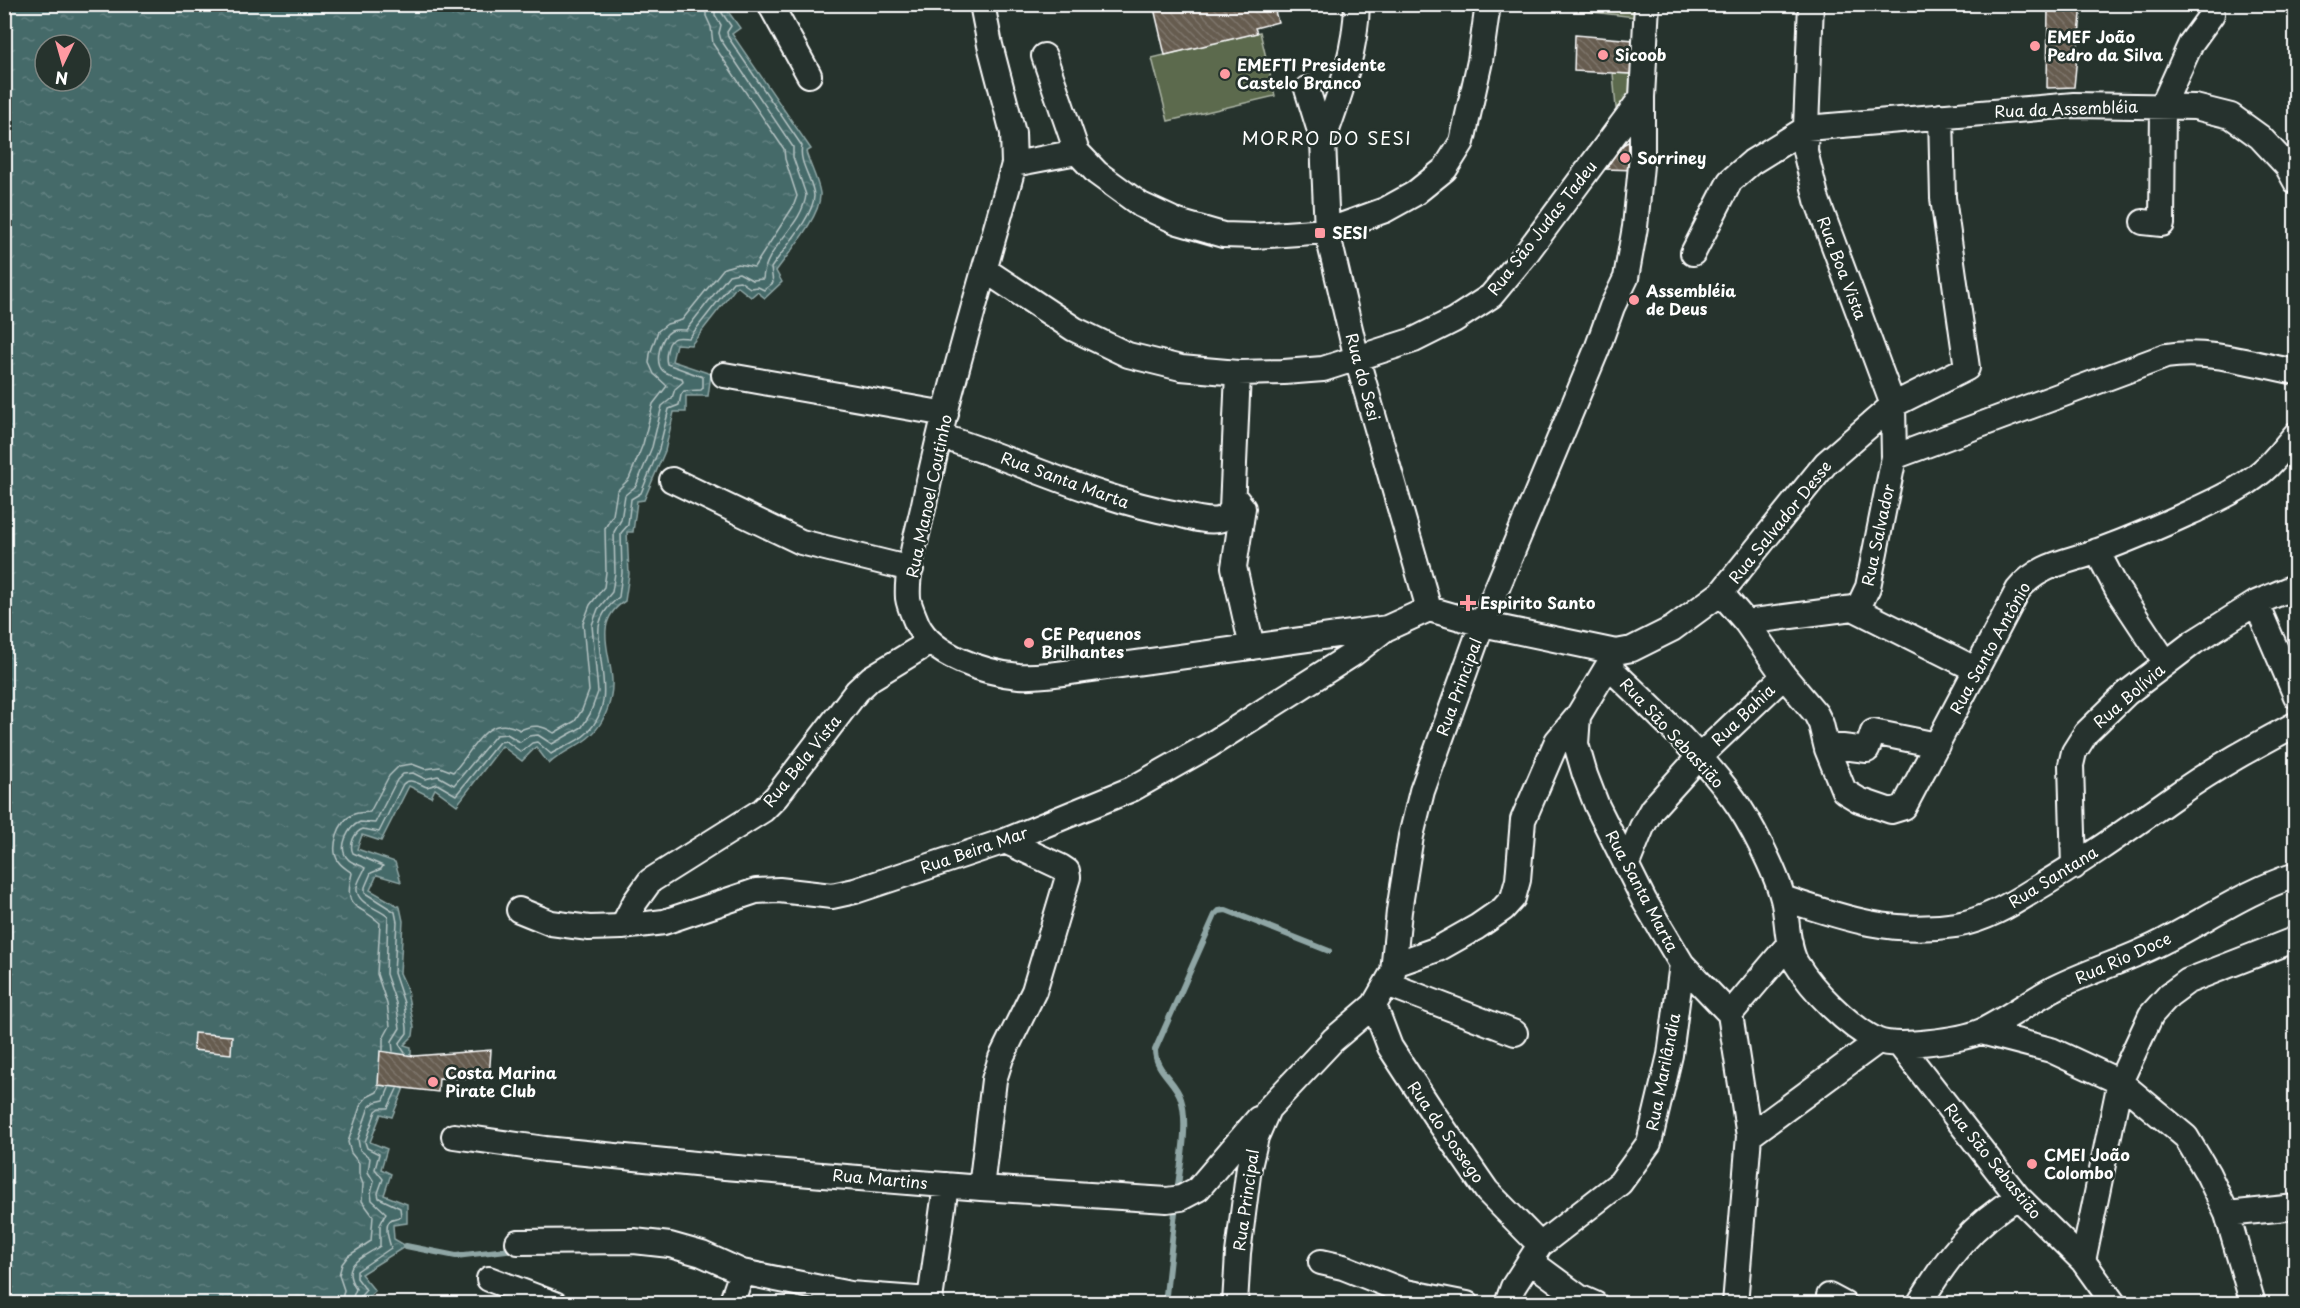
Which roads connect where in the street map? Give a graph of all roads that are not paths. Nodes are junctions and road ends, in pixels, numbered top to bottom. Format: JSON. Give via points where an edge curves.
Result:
{"nodes":[{"id":1,"x":982,"y":4,"type":"edge"},
{"id":2,"x":1357,"y":4,"type":"edge"},
{"id":3,"x":1488,"y":4,"type":"edge"},
{"id":4,"x":1647,"y":4,"type":"edge"},
{"id":5,"x":1810,"y":4,"type":"edge"},
{"id":6,"x":780,"y":9,"type":"edge"},
{"id":7,"x":2212,"y":14,"type":"dead end"},
{"id":8,"x":1044,"y":56,"type":"dead end"},
{"id":9,"x":809,"y":75,"type":"dead end"},
{"id":10,"x":1307,"y":89,"type":"dead end"},
{"id":11,"x":1642,"y":97,"type":"junction"},
{"id":12,"x":2163,"y":105,"type":"junction"},
{"id":13,"x":1941,"y":116,"type":"junction"},
{"id":14,"x":1807,"y":128,"type":"junction"},
{"id":15,"x":1323,"y":141,"type":"junction"},
{"id":16,"x":1077,"y":152,"type":"junction"},
{"id":17,"x":1014,"y":164,"type":"junction"},
{"id":18,"x":2295,"y":182,"type":"edge"},
{"id":19,"x":2143,"y":222,"type":"dead end"},
{"id":20,"x":1327,"y":231,"type":"junction"},
{"id":21,"x":1693,"y":253,"type":"dead end"},
{"id":22,"x":985,"y":270,"type":"junction"},
{"id":23,"x":1357,"y":359,"type":"junction"},
{"id":24,"x":2295,"y":372,"type":"edge"},
{"id":25,"x":1238,"y":373,"type":"junction"},
{"id":26,"x":724,"y":375,"type":"dead end"},
{"id":27,"x":1893,"y":405,"type":"junction"},
{"id":28,"x":943,"y":425,"type":"junction"},
{"id":29,"x":2295,"y":434,"type":"edge"},
{"id":30,"x":1894,"y":457,"type":"junction"},
{"id":31,"x":672,"y":480,"type":"dead end"},
{"id":32,"x":1233,"y":496,"type":"junction"},
{"id":33,"x":2097,"y":551,"type":"junction"},
{"id":34,"x":911,"y":568,"type":"junction"},
{"id":35,"x":2295,"y":586,"type":"edge"},
{"id":36,"x":1721,"y":593,"type":"junction"},
{"id":37,"x":2256,"y":603,"type":"junction"},
{"id":38,"x":1853,"y":608,"type":"junction"},
{"id":39,"x":1429,"y":609,"type":"junction"},
{"id":40,"x":1746,"y":622,"type":"junction"},
{"id":41,"x":1482,"y":624,"type":"junction"},
{"id":42,"x":1387,"y":628,"type":"junction"},
{"id":43,"x":930,"y":642,"type":"junction"},
{"id":44,"x":1252,"y":647,"type":"junction"},
{"id":45,"x":1612,"y":659,"type":"junction"},
{"id":46,"x":2166,"y":663,"type":"junction"},
{"id":47,"x":1977,"y":670,"type":"junction"},
{"id":48,"x":1784,"y":676,"type":"junction"},
{"id":49,"x":2295,"y":696,"type":"edge"},
{"id":50,"x":1578,"y":716,"type":"junction"},
{"id":51,"x":2295,"y":724,"type":"edge"},
{"id":52,"x":1824,"y":735,"type":"junction"},
{"id":53,"x":1937,"y":746,"type":"junction"},
{"id":54,"x":1699,"y":758,"type":"junction"},
{"id":55,"x":1005,"y":841,"type":"junction"},
{"id":56,"x":1627,"y":864,"type":"junction"},
{"id":57,"x":2074,"y":867,"type":"junction"},
{"id":58,"x":2295,"y":875,"type":"edge"},
{"id":59,"x":1783,"y":898,"type":"junction"},
{"id":60,"x":519,"y":910,"type":"dead end"},
{"id":61,"x":622,"y":927,"type":"junction"},
{"id":62,"x":2295,"y":939,"type":"edge"},
{"id":63,"x":1790,"y":943,"type":"junction"},
{"id":64,"x":1682,"y":964,"type":"junction"},
{"id":65,"x":1391,"y":974,"type":"junction"},
{"id":66,"x":1374,"y":1005,"type":"junction"},
{"id":67,"x":1730,"y":1014,"type":"junction"},
{"id":68,"x":1981,"y":1032,"type":"junction"},
{"id":69,"x":1515,"y":1033,"type":"dead end"},
{"id":70,"x":1889,"y":1042,"type":"junction"},
{"id":71,"x":2120,"y":1082,"type":"junction"},
{"id":72,"x":1268,"y":1108,"type":"junction"},
{"id":73,"x":454,"y":1136,"type":"dead end"},
{"id":74,"x":1749,"y":1136,"type":"junction"},
{"id":75,"x":946,"y":1185,"type":"junction"},
{"id":76,"x":981,"y":1188,"type":"junction"},
{"id":77,"x":2018,"y":1197,"type":"junction"},
{"id":78,"x":2295,"y":1207,"type":"edge"},
{"id":79,"x":2227,"y":1214,"type":"junction"},
{"id":80,"x":518,"y":1242,"type":"dead end"},
{"id":81,"x":1535,"y":1253,"type":"junction"},
{"id":82,"x":1321,"y":1262,"type":"dead end"},
{"id":83,"x":2082,"y":1262,"type":"junction"},
{"id":84,"x":742,"y":1272,"type":"junction"},
{"id":85,"x":489,"y":1279,"type":"dead end"},
{"id":86,"x":931,"y":1302,"type":"edge"},
{"id":87,"x":555,"y":1304,"type":"edge"},
{"id":88,"x":731,"y":1304,"type":"edge"},
{"id":89,"x":1235,"y":1304,"type":"edge"},
{"id":90,"x":1467,"y":1304,"type":"edge"},
{"id":91,"x":1507,"y":1304,"type":"edge"},
{"id":92,"x":1595,"y":1304,"type":"edge"},
{"id":93,"x":1735,"y":1304,"type":"edge"},
{"id":94,"x":1919,"y":1304,"type":"edge"},
{"id":95,"x":2114,"y":1304,"type":"edge"},
{"id":96,"x":2253,"y":1304,"type":"edge"}],
"edges":[{"from":1,"to":17,"type":"street","name":"Rua Manoel Coutinho","via":[[1014,133]]},
{"from":2,"to":15,"type":"street","name":"Rua do Sesi","via":[[1357,32]]},
{"from":3,"to":20,"type":"street","via":[[1462,142],[1445,169],[1414,194],[1385,210]]},
{"from":4,"to":11,"type":"street","name":"Rua Principal"},
{"from":5,"to":14,"type":"street"},
{"from":6,"to":9,"type":"street"},
{"from":7,"to":12,"type":"street","via":[[2191,43]]},
{"from":8,"to":16,"type":"street"},
{"from":10,"to":15,"type":"street","name":"Rua do Sesi"},
{"from":11,"to":23,"type":"street","name":"Rua São Judas Tadeu","via":[[1491,296],[1414,340]]},
{"from":11,"to":41,"type":"street","name":"Rua Principal","via":[[1641,165],[1626,278]]},
{"from":12,"to":13,"type":"street","name":"Rua da Assembléia","via":[[2074,105]]},
{"from":12,"to":18,"type":"street","name":"Rua da Assembléia","via":[[2195,107],[2231,116],[2260,137],[2287,166]]},
{"from":12,"to":19,"type":"street","via":[[2162,224]]},
{"from":13,"to":14,"type":"street","name":"Rua da Assembléia"},
{"from":13,"to":27,"type":"street","name":"Rua Salvador Desse","via":[[1943,198],[1967,368]]},
{"from":14,"to":21,"type":"street","name":"Rua da Assembléia","via":[[1752,162],[1730,181]]},
{"from":14,"to":27,"type":"street","name":"Rua Boa Vista","via":[[1805,151],[1817,200]]},
{"from":15,"to":20,"type":"street","name":"Rua do Sesi"},
{"from":16,"to":17,"type":"street"},
{"from":16,"to":20,"type":"street","via":[[1097,173],[1141,205],[1178,222],[1223,235]]},
{"from":17,"to":22,"type":"street","name":"Rua Manoel Coutinho"},
{"from":20,"to":23,"type":"street","name":"Rua do Sesi"},
{"from":22,"to":25,"type":"street","name":"Rua São Judas Tadeu","via":[[1074,329],[1128,355],[1181,368]]},
{"from":22,"to":28,"type":"street","name":"Rua Manoel Coutinho"},
{"from":23,"to":25,"type":"street","name":"Rua São Judas Tadeu","via":[[1323,369]]},
{"from":23,"to":39,"type":"street","name":"Rua do Sesi"},
{"from":24,"to":30,"type":"street","via":[[2205,354],[2166,356]]},
{"from":25,"to":32,"type":"street","name":"Rua Santa Marta"},
{"from":26,"to":28,"type":"street","name":"Rua Santa Marta"},
{"from":27,"to":30,"type":"street"},
{"from":27,"to":36,"type":"street","name":"Rua Salvador Desse","via":[[1826,463]]},
{"from":28,"to":32,"type":"street","name":"Rua Santa Marta","via":[[973,446],[1081,489],[1140,507],[1219,520],[1232,509]]},
{"from":28,"to":34,"type":"street","name":"Rua Manoel Coutinho"},
{"from":29,"to":33,"type":"street","name":"Rua Santo Antônio","via":[[2268,466],[2235,491]]},
{"from":30,"to":38,"type":"street","name":"Rua Salvador","via":[[1868,587],[1860,604]]},
{"from":31,"to":34,"type":"street","via":[[801,542]]},
{"from":32,"to":44,"type":"street","via":[[1243,508],[1234,567]]},
{"from":33,"to":46,"type":"street"},
{"from":33,"to":47,"type":"street","name":"Rua Santo Antônio","via":[[2057,562],[2027,579]]},
{"from":34,"to":43,"type":"street","name":"Rua Manoel Coutinho","via":[[908,599],[918,626]]},
{"from":35,"to":37,"type":"street","name":"Rua Bolívia"},
{"from":36,"to":40,"type":"street"},
{"from":36,"to":45,"type":"street","name":"Rua Salvador Desse","via":[[1672,629]]},
{"from":37,"to":46,"type":"street","name":"Rua Bolívia"},
{"from":37,"to":49,"type":"street"},
{"from":38,"to":40,"type":"street","name":"Rua Salvador"},
{"from":38,"to":47,"type":"street"},
{"from":39,"to":41,"type":"street"},
{"from":39,"to":42,"type":"street","name":"Rua Manoel Coutinho"},
{"from":40,"to":48,"type":"street"},
{"from":41,"to":45,"type":"street"},
{"from":41,"to":65,"type":"street","name":"Rua Principal","via":[[1422,791]]},
{"from":42,"to":44,"type":"street","name":"Rua Manoel Coutinho"},
{"from":42,"to":55,"type":"street","name":"Rua Beira Mar","via":[[1210,745],[1142,783]]},
{"from":43,"to":44,"type":"street","name":"Rua Manoel Coutinho","via":[[959,660],[1019,676]]},
{"from":43,"to":61,"type":"street","name":"Rua Bela Vista","via":[[872,678],[857,692],[764,810],[650,881]]},
{"from":45,"to":50,"type":"street","name":"Rua Santa Marta"},
{"from":45,"to":54,"type":"street","name":"Rua São Sebastião"},
{"from":46,"to":57,"type":"street","name":"Rua Bolívia","via":[[2127,693],[2086,733],[2074,752]]},
{"from":47,"to":53,"type":"street","name":"Rua Santo Antônio"},
{"from":48,"to":52,"type":"street","name":"Rua Bahia","via":[[1816,714]]},
{"from":48,"to":54,"type":"street","name":"Rua Bahia"},
{"from":50,"to":56,"type":"street","name":"Rua Santa Marta","via":[[1576,744],[1585,775]]},
{"from":50,"to":65,"type":"street","via":[[1557,741],[1524,820],[1513,898],[1494,915]]},
{"from":51,"to":57,"type":"street","name":"Rua Santana","via":[[2225,762]]},
{"from":52,"to":53,"type":"street","via":[[1867,750],[1873,732]]},
{"from":52,"to":53,"type":"street","name":"Rua Santo Antônio","via":[[1844,791],[1891,811],[1904,807]]},
{"from":54,"to":56,"type":"street","name":"Rua Bahia","via":[[1652,809]]},
{"from":54,"to":59,"type":"street","name":"Rua São Sebastião","via":[[1734,799]]},
{"from":55,"to":61,"type":"street","name":"Rua Beira Mar","via":[[855,891],[832,896],[756,891],[664,922]]},
{"from":55,"to":76,"type":"street","via":[[1061,867],[1068,877],[1034,991],[994,1080]]},
{"from":56,"to":64,"type":"street","name":"Rua Santa Marta"},
{"from":57,"to":59,"type":"street","name":"Rua Santana","via":[[1996,913],[1958,924],[1882,926],[1848,920]]},
{"from":58,"to":68,"type":"street","name":"Rua Rio Doce","via":[[2251,893],[2165,941],[2055,988]]},
{"from":59,"to":63,"type":"street","name":"Rua São Sebastião"},
{"from":60,"to":61,"type":"street","name":"Rua Beira Mar","via":[[551,923]]},
{"from":62,"to":71,"type":"street","via":[[2188,981],[2169,995],[2151,1015]]},
{"from":63,"to":67,"type":"street"},
{"from":63,"to":70,"type":"street","name":"Rua São Sebastião","via":[[1796,962],[1824,998],[1848,1021]]},
{"from":64,"to":67,"type":"street","name":"Rua Santa Marta"},
{"from":64,"to":81,"type":"street","name":"Rua Marilândia","via":[[1670,1055],[1649,1143],[1620,1183]]},
{"from":65,"to":66,"type":"street","name":"Rua Principal"},
{"from":65,"to":69,"type":"street"},
{"from":66,"to":72,"type":"street","name":"Rua Principal"},
{"from":66,"to":81,"type":"street","name":"Rua do Sossego","via":[[1390,1047],[1487,1191]]},
{"from":67,"to":74,"type":"street"},
{"from":68,"to":70,"type":"street","name":"Rua Rio Doce","via":[[1950,1040]]},
{"from":68,"to":71,"type":"street","via":[[2050,1050]]},
{"from":70,"to":74,"type":"street"},
{"from":70,"to":77,"type":"street","name":"Rua São Sebastião"},
{"from":71,"to":79,"type":"street","via":[[2186,1137]]},
{"from":71,"to":83,"type":"street"},
{"from":72,"to":76,"type":"street","name":"Rua Martins","via":[[1198,1190],[1181,1198],[1152,1200]]},
{"from":72,"to":89,"type":"street","name":"Rua Principal","via":[[1256,1137],[1250,1167]]},
{"from":73,"to":75,"type":"street","name":"Rua Martins","via":[[545,1149]]},
{"from":74,"to":93,"type":"street"},
{"from":75,"to":76,"type":"street","name":"Rua Martins"},
{"from":75,"to":86,"type":"street"},
{"from":77,"to":83,"type":"street","name":"Rua São Sebastião"},
{"from":77,"to":94,"type":"street","via":[[1993,1212],[1961,1242]]},
{"from":78,"to":79,"type":"street"},
{"from":79,"to":96,"type":"street"},
{"from":80,"to":84,"type":"street","via":[[634,1240],[702,1254]]},
{"from":81,"to":91,"type":"street","name":"Rua Marilândia"},
{"from":81,"to":92,"type":"street","name":"Rua do Sossego","via":[[1579,1297]]},
{"from":82,"to":90,"type":"street","via":[[1406,1292]]},
{"from":83,"to":95,"type":"street","name":"Rua São Sebastião"},
{"from":84,"to":86,"type":"street","via":[[850,1294]]},
{"from":84,"to":88,"type":"street"},
{"from":85,"to":87,"type":"street"}]}
